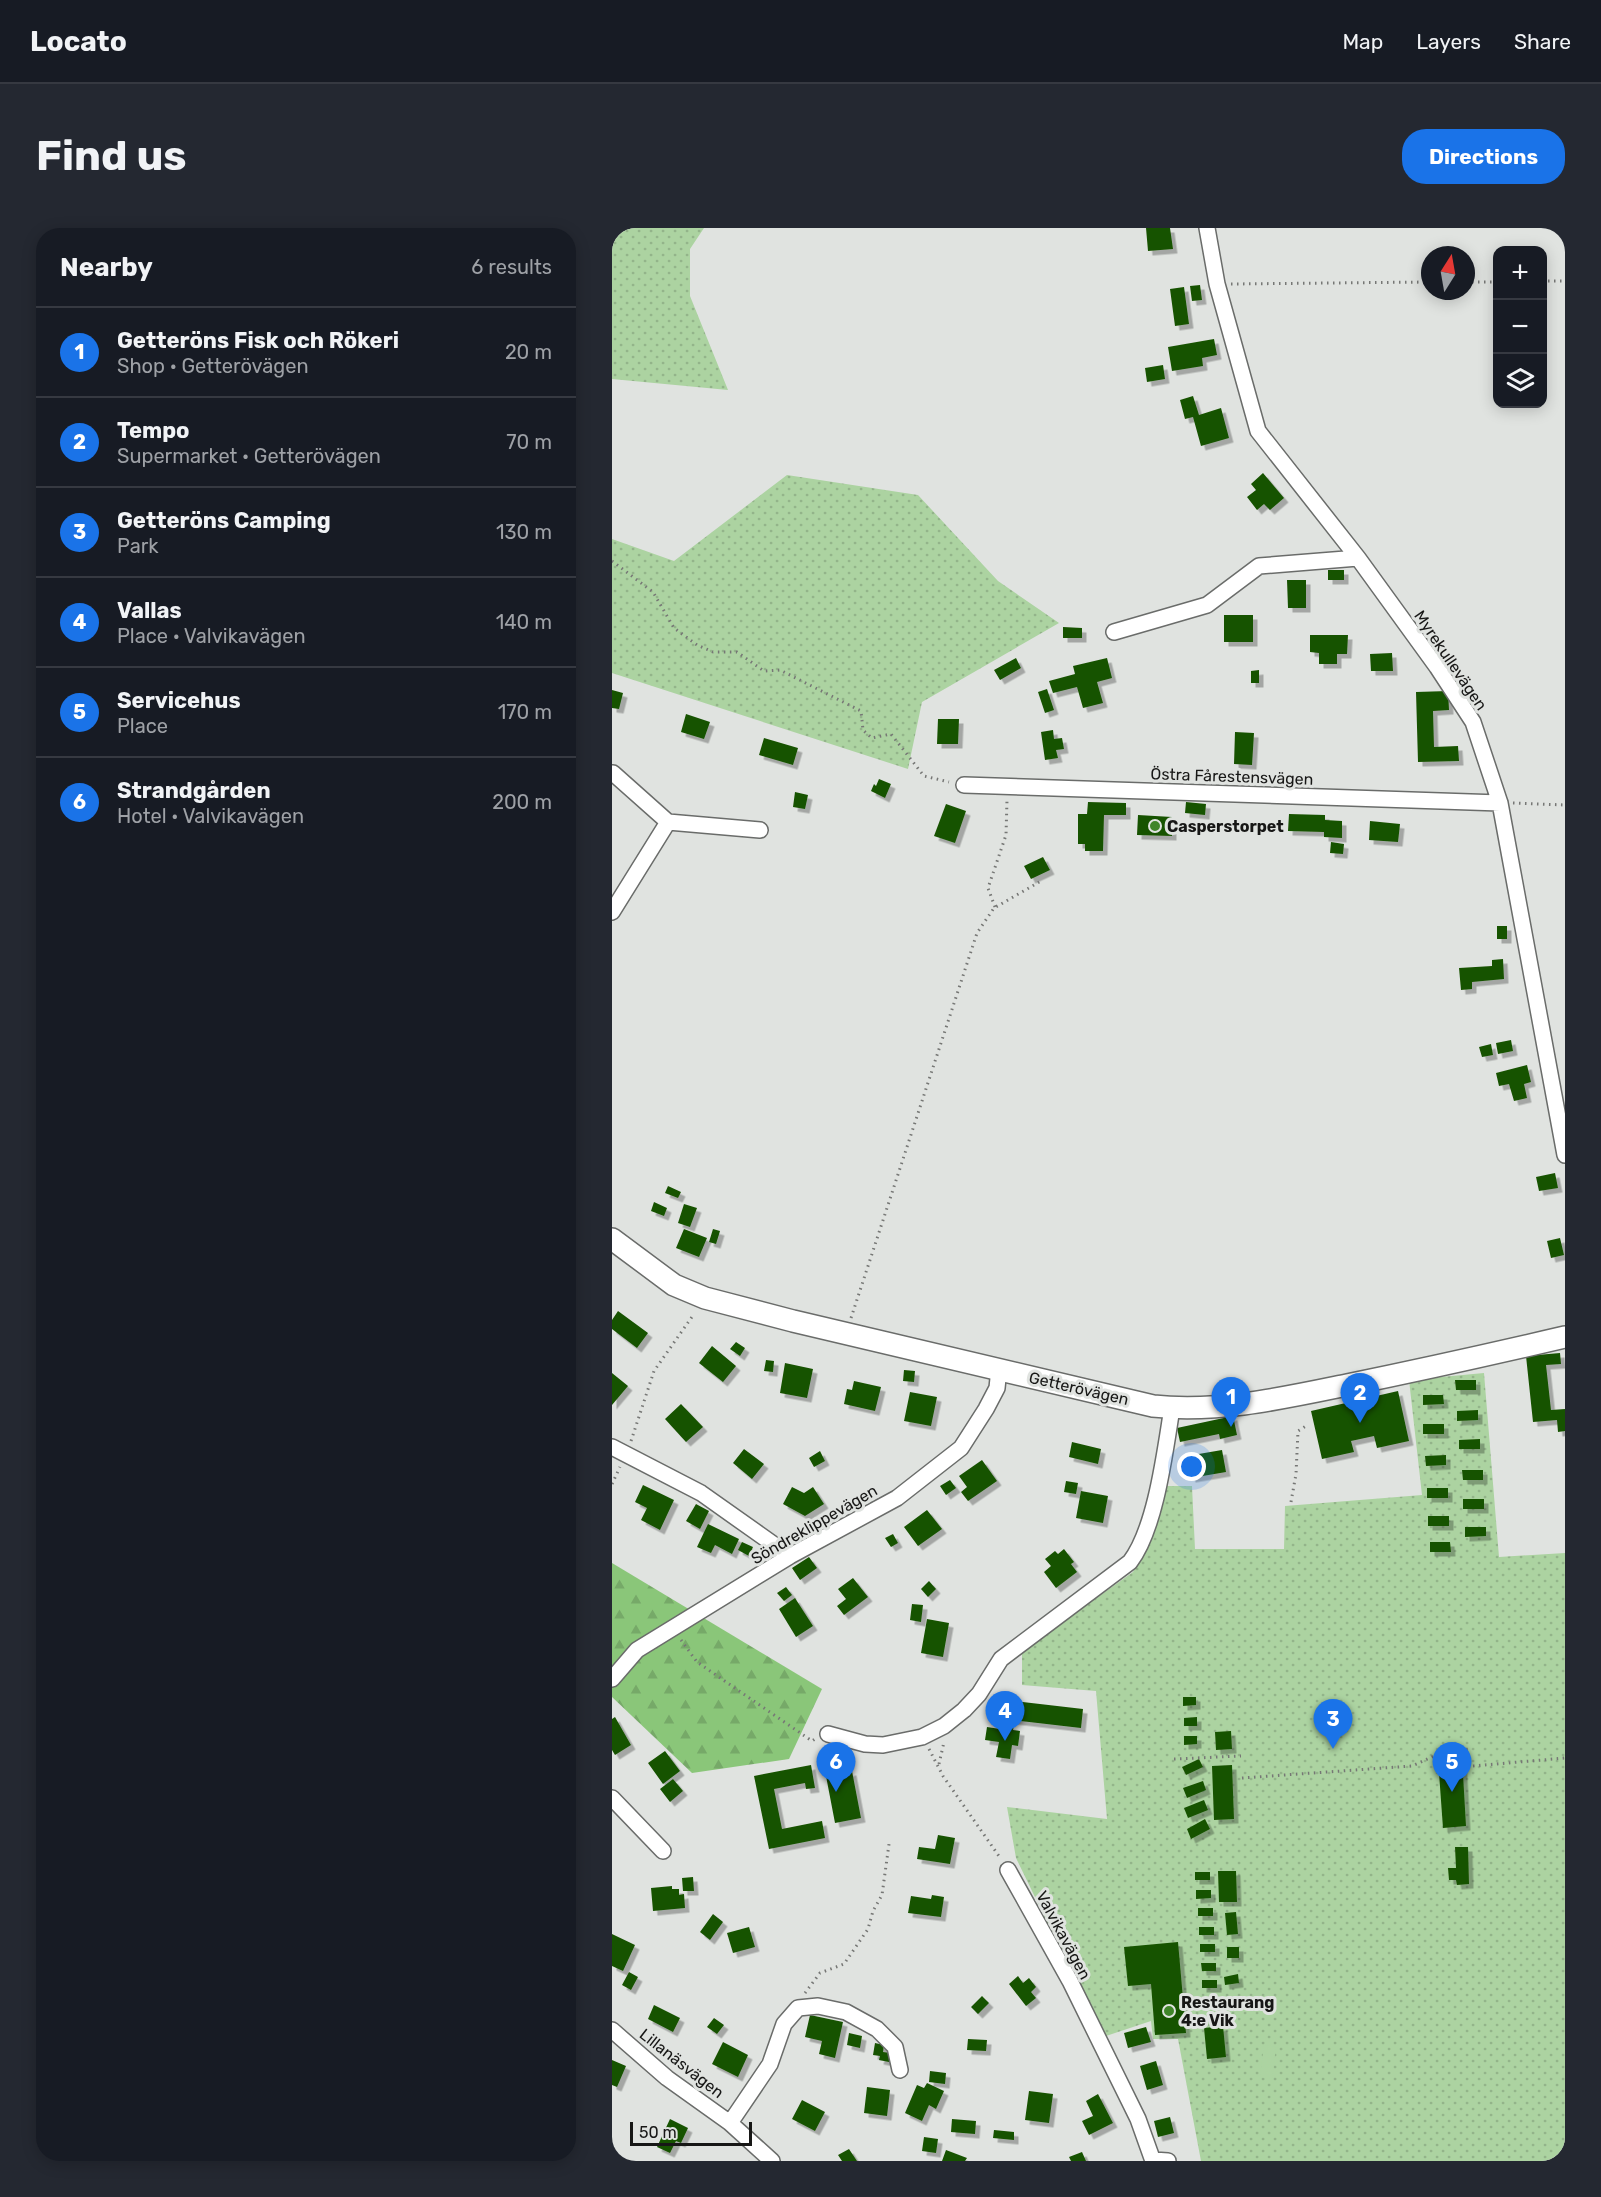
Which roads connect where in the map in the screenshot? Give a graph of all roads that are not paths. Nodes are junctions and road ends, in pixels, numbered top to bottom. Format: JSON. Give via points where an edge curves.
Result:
{"nodes":[{"id":1,"x":1208,"y":228,"type":"edge"},
{"id":2,"x":1358,"y":558,"type":"junction"},
{"id":3,"x":1114,"y":632,"type":"dead end"},
{"id":4,"x":613,"y":773,"type":"edge"},
{"id":5,"x":964,"y":785,"type":"road end"},
{"id":6,"x":1500,"y":802,"type":"junction"},
{"id":7,"x":668,"y":822,"type":"junction"},
{"id":8,"x":760,"y":830,"type":"dead end"},
{"id":9,"x":612,"y":912,"type":"edge"},
{"id":10,"x":1565,"y":1155,"type":"edge"},
{"id":11,"x":612,"y":1239,"type":"edge"},
{"id":12,"x":1565,"y":1337,"type":"edge"},
{"id":13,"x":999,"y":1370,"type":"junction"},
{"id":14,"x":1172,"y":1408,"type":"junction"},
{"id":15,"x":619,"y":1451,"type":"edge"},
{"id":16,"x":790,"y":1556,"type":"junction"},
{"id":17,"x":612,"y":1679,"type":"edge"},
{"id":18,"x":828,"y":1734,"type":"road end"},
{"id":19,"x":612,"y":1798,"type":"edge"},
{"id":20,"x":663,"y":1851,"type":"dead end"},
{"id":21,"x":1008,"y":1870,"type":"road end"},
{"id":22,"x":612,"y":2030,"type":"edge"},
{"id":23,"x":900,"y":2070,"type":"dead end"},
{"id":24,"x":730,"y":2123,"type":"junction"},
{"id":25,"x":772,"y":2161,"type":"edge"},
{"id":26,"x":1153,"y":2161,"type":"edge"},
{"id":27,"x":1168,"y":2161,"type":"edge"}],
"edges":[{"from":1,"to":2,"type":"street","name":"Myrekullevägen","via":[[1217,284],[1258,431]]},
{"from":2,"to":3,"type":"street","via":[[1259,566],[1207,605]]},
{"from":2,"to":6,"type":"street","name":"Myrekullevägen","via":[[1473,722]]},
{"from":4,"to":7,"type":"street"},
{"from":5,"to":6,"type":"street","name":"Östra Fårestensvägen"},
{"from":6,"to":10,"type":"street","name":"Myrekullevägen"},
{"from":7,"to":8,"type":"street"},
{"from":7,"to":9,"type":"street"},
{"from":11,"to":13,"type":"street","name":"Getterövägen","via":[[674,1285],[705,1298]]},
{"from":12,"to":14,"type":"street","name":"Getterövägen","via":[[1300,1395],[1212,1407]]},
{"from":13,"to":14,"type":"street","name":"Getterövägen"},
{"from":13,"to":16,"type":"street","name":"Söndreklippevägen","via":[[997,1388],[961,1448],[897,1498]]},
{"from":14,"to":18,"type":"street","via":[[1149,1523],[1130,1562],[1001,1659],[979,1694],[944,1726],[922,1737],[883,1745]]},
{"from":15,"to":16,"type":"street","via":[[701,1493]]},
{"from":16,"to":17,"type":"street","name":"Söndreklippevägen","via":[[637,1650]]},
{"from":19,"to":20,"type":"street"},
{"from":21,"to":26,"type":"street","name":"Valvikavägen","via":[[1070,1981],[1138,2119]]},
{"from":22,"to":24,"type":"street","name":"Lillanäsvägen","via":[[667,2078]]},
{"from":23,"to":24,"type":"street","name":"Lillanäsvägen","via":[[895,2047],[877,2029],[846,2012],[800,2007],[784,2025],[770,2064]]},
{"from":24,"to":25,"type":"street","name":"Lillanäsvägen"},
{"from":26,"to":27,"type":"street"}]}
